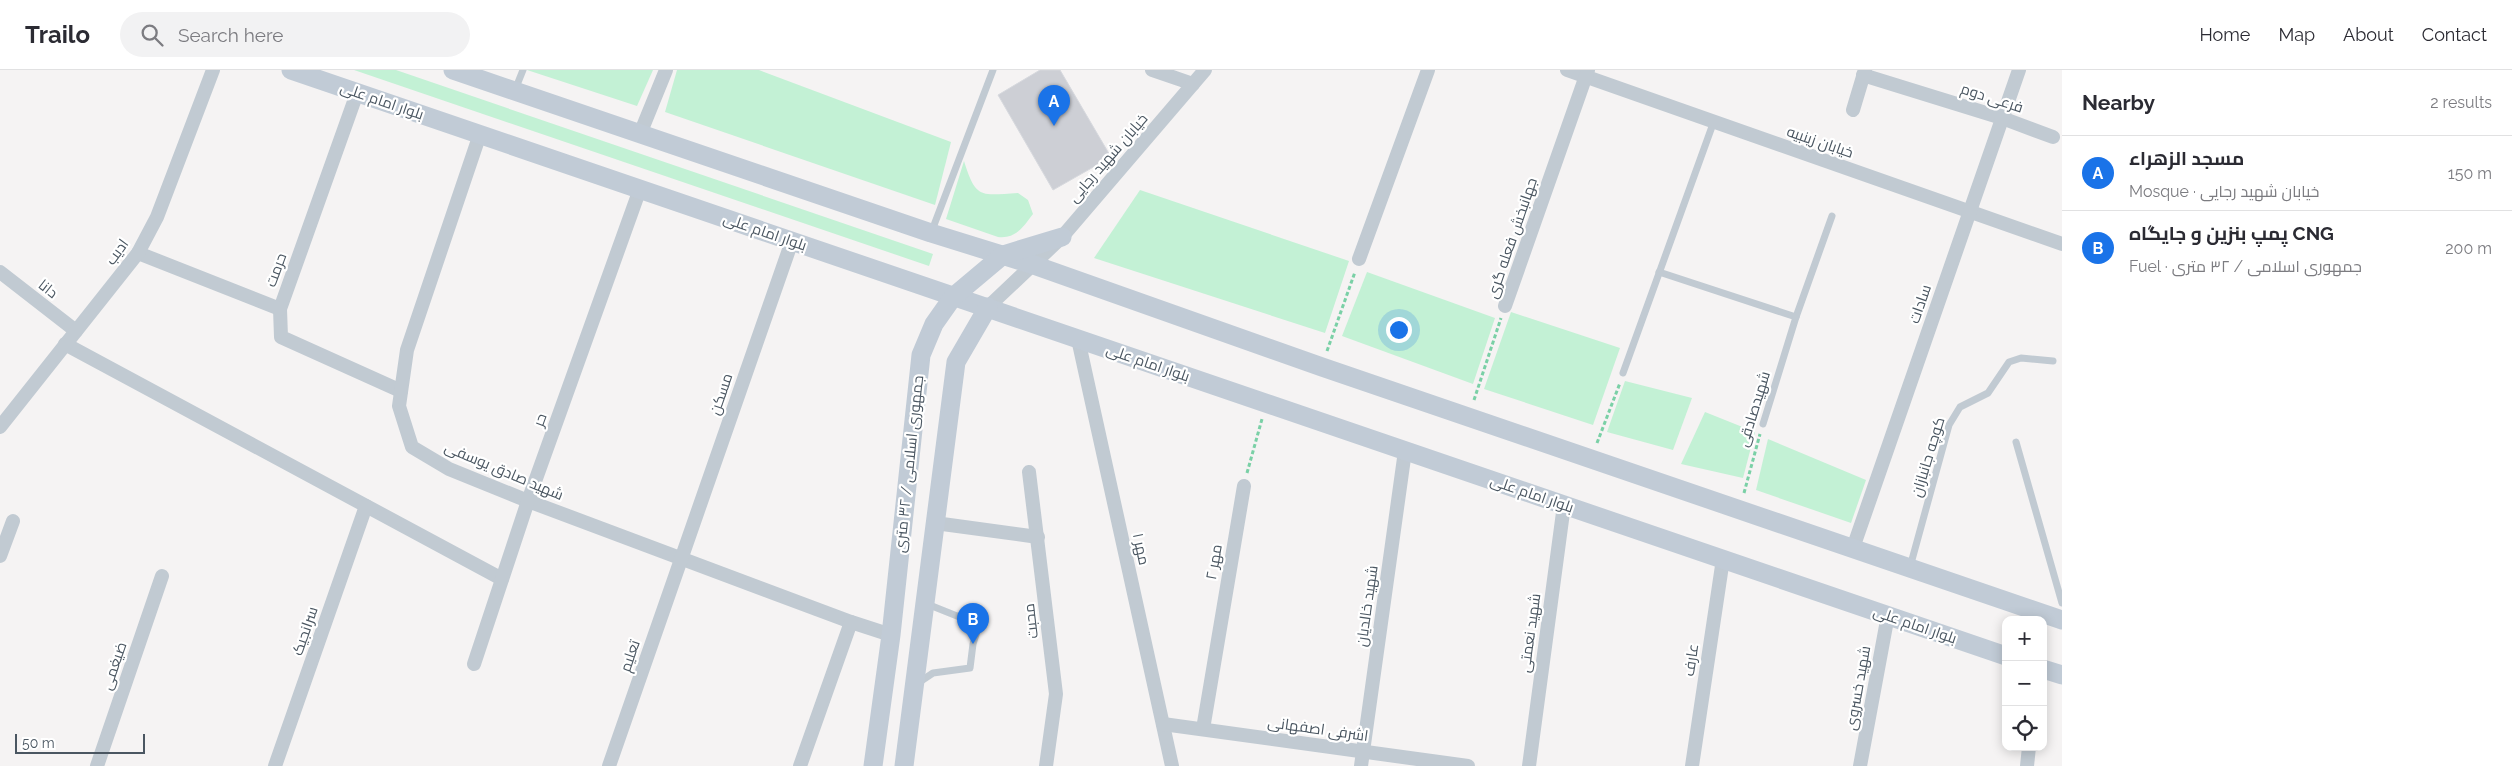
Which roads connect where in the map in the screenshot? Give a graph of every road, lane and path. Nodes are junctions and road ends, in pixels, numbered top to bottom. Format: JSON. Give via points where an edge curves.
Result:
{"nodes":[{"id":1,"x":213,"y":70,"type":"edge"},
{"id":2,"x":291,"y":70,"type":"edge"},
{"id":3,"x":453,"y":70,"type":"edge"},
{"id":4,"x":524,"y":70,"type":"edge"},
{"id":5,"x":666,"y":70,"type":"edge"},
{"id":6,"x":993,"y":70,"type":"edge"},
{"id":7,"x":1152,"y":70,"type":"edge"},
{"id":8,"x":1206,"y":70,"type":"edge"},
{"id":9,"x":1428,"y":70,"type":"edge"},
{"id":10,"x":1567,"y":70,"type":"edge"},
{"id":11,"x":2019,"y":70,"type":"edge"},
{"id":12,"x":1864,"y":72,"type":"edge"},
{"id":13,"x":1586,"y":73,"type":"edge"},
{"id":14,"x":1193,"y":84,"type":"junction"},
{"id":15,"x":515,"y":91,"type":"junction"},
{"id":16,"x":358,"y":92,"type":"junction"},
{"id":17,"x":1853,"y":110,"type":"dead end"},
{"id":18,"x":2002,"y":118,"type":"junction"},
{"id":19,"x":1714,"y":121,"type":"junction"},
{"id":20,"x":480,"y":134,"type":"junction"},
{"id":21,"x":640,"y":134,"type":"junction"},
{"id":22,"x":2053,"y":137,"type":"dead end"},
{"id":23,"x":640,"y":189,"type":"junction"},
{"id":24,"x":1970,"y":211,"type":"junction"},
{"id":25,"x":1832,"y":216,"type":"dead end"},
{"id":26,"x":931,"y":234,"type":"junction"},
{"id":27,"x":1062,"y":237,"type":"junction"},
{"id":28,"x":792,"y":241,"type":"junction"},
{"id":29,"x":2062,"y":244,"type":"edge"},
{"id":30,"x":138,"y":253,"type":"junction"},
{"id":31,"x":1003,"y":255,"type":"junction"},
{"id":32,"x":1359,"y":259,"type":"joint"},
{"id":33,"x":1031,"y":264,"type":"junction"},
{"id":34,"x":0,"y":272,"type":"edge"},
{"id":35,"x":1659,"y":272,"type":"junction"},
{"id":36,"x":953,"y":297,"type":"junction"},
{"id":37,"x":1506,"y":306,"type":"joint"},
{"id":38,"x":988,"y":307,"type":"junction"},
{"id":39,"x":280,"y":309,"type":"junction"},
{"id":40,"x":1796,"y":317,"type":"junction"},
{"id":41,"x":76,"y":331,"type":"junction"},
{"id":42,"x":1078,"y":339,"type":"junction"},
{"id":43,"x":66,"y":344,"type":"junction"},
{"id":44,"x":2053,"y":361,"type":"dead end"},
{"id":45,"x":1322,"y":367,"type":"junction"},
{"id":46,"x":1623,"y":373,"type":"joint"},
{"id":47,"x":401,"y":392,"type":"junction"},
{"id":48,"x":1266,"y":403,"type":"junction"},
{"id":49,"x":1468,"y":417,"type":"junction"},
{"id":50,"x":1763,"y":424,"type":"joint"},
{"id":51,"x":0,"y":427,"type":"edge"},
{"id":52,"x":2016,"y":442,"type":"dead end"},
{"id":53,"x":1405,"y":451,"type":"junction"},
{"id":54,"x":1592,"y":459,"type":"junction"},
{"id":55,"x":1029,"y":472,"type":"dead end"},
{"id":56,"x":1244,"y":486,"type":"joint"},
{"id":57,"x":528,"y":501,"type":"junction"},
{"id":58,"x":1564,"y":505,"type":"junction"},
{"id":59,"x":366,"y":506,"type":"junction"},
{"id":60,"x":1739,"y":510,"type":"junction"},
{"id":61,"x":13,"y":521,"type":"dead end"},
{"id":62,"x":935,"y":523,"type":"junction"},
{"id":63,"x":1038,"y":537,"type":"junction"},
{"id":64,"x":1853,"y":548,"type":"junction"},
{"id":65,"x":0,"y":556,"type":"edge"},
{"id":66,"x":682,"y":557,"type":"junction"},
{"id":67,"x":1723,"y":559,"type":"junction"},
{"id":68,"x":1910,"y":568,"type":"junction"},
{"id":69,"x":162,"y":576,"type":"dead end"},
{"id":70,"x":502,"y":579,"type":"junction"},
{"id":71,"x":925,"y":603,"type":"junction"},
{"id":72,"x":2062,"y":603,"type":"edge"},
{"id":73,"x":1888,"y":616,"type":"junction"},
{"id":74,"x":2062,"y":620,"type":"edge"},
{"id":75,"x":851,"y":622,"type":"junction"},
{"id":76,"x":891,"y":635,"type":"junction"},
{"id":77,"x":2002,"y":655,"type":"edge"},
{"id":78,"x":474,"y":664,"type":"dead end"},
{"id":79,"x":2047,"y":670,"type":"edge"},
{"id":80,"x":2062,"y":675,"type":"edge"},
{"id":81,"x":914,"y":686,"type":"junction"},
{"id":82,"x":1163,"y":724,"type":"junction"},
{"id":83,"x":1203,"y":729,"type":"junction"},
{"id":84,"x":2029,"y":751,"type":"edge"},
{"id":85,"x":1364,"y":752,"type":"junction"},
{"id":86,"x":97,"y":766,"type":"edge"},
{"id":87,"x":275,"y":766,"type":"edge"},
{"id":88,"x":610,"y":766,"type":"edge"},
{"id":89,"x":800,"y":766,"type":"edge"},
{"id":90,"x":873,"y":766,"type":"edge"},
{"id":91,"x":904,"y":766,"type":"edge"},
{"id":92,"x":1046,"y":766,"type":"edge"},
{"id":93,"x":1172,"y":766,"type":"edge"},
{"id":94,"x":1361,"y":766,"type":"edge"},
{"id":95,"x":1468,"y":766,"type":"edge"},
{"id":96,"x":1529,"y":766,"type":"edge"},
{"id":97,"x":1692,"y":766,"type":"edge"},
{"id":98,"x":1860,"y":766,"type":"edge"},
{"id":99,"x":2027,"y":766,"type":"edge"}],
"edges":[{"from":1,"to":30,"type":"street","name":"ادیب","via":[[157,217]]},
{"from":2,"to":16,"type":"main road","name":"بلوار امام علی"},
{"from":3,"to":15,"type":"main road"},
{"from":4,"to":15,"type":"lane"},
{"from":5,"to":21,"type":"street"},
{"from":6,"to":26,"type":"lane"},
{"from":7,"to":14,"type":"street"},
{"from":8,"to":14,"type":"street","name":"خیابان شهید رجایی"},
{"from":9,"to":32,"type":"street"},
{"from":10,"to":13,"type":"street","name":"خیابان زینبیه"},
{"from":11,"to":18,"type":"street","name":"سادات"},
{"from":12,"to":17,"type":"street"},
{"from":12,"to":18,"type":"street","name":"فرعی دوم"},
{"from":13,"to":19,"type":"street","name":"خیابان زینبیه"},
{"from":13,"to":37,"type":"street","name":"جهانبخش فعله گری"},
{"from":14,"to":27,"type":"street","name":"خیابان شهید رجایی"},
{"from":15,"to":21,"type":"main road"},
{"from":16,"to":20,"type":"main road","name":"بلوار امام علی"},
{"from":16,"to":39,"type":"street","name":"حرمت"},
{"from":18,"to":22,"type":"street","name":"فرعی دوم"},
{"from":18,"to":24,"type":"street","name":"سادات"},
{"from":19,"to":24,"type":"street","name":"خیابان زینبیه"},
{"from":19,"to":35,"type":"lane"},
{"from":20,"to":23,"type":"main road","name":"بلوار امام علی"},
{"from":20,"to":47,"type":"street","name":"شهید صادق یوسفی","via":[[408,350]]},
{"from":21,"to":26,"type":"main road"},
{"from":23,"to":28,"type":"main road","name":"بلوار امام علی"},
{"from":23,"to":57,"type":"street","name":"حر"},
{"from":24,"to":29,"type":"street","name":"خیابان زینبیه"},
{"from":24,"to":64,"type":"street","name":"سادات"},
{"from":25,"to":40,"type":"lane","name":"شهیدصادقی"},
{"from":26,"to":31,"type":"main road"},
{"from":27,"to":31,"type":"main road","name":"جمهوری اسلامی / ۳۲ متری"},
{"from":27,"to":33,"type":"street","name":"خیابان شهید رجایی"},
{"from":28,"to":36,"type":"main road","name":"بلوار امام علی"},
{"from":28,"to":66,"type":"street","name":"مسکن"},
{"from":30,"to":39,"type":"street"},
{"from":30,"to":41,"type":"street","name":"ادیب"},
{"from":31,"to":33,"type":"main road"},
{"from":31,"to":36,"type":"main road","name":"جمهوری اسلامی / ۳۲ متری"},
{"from":32,"to":45,"type":"path"},
{"from":33,"to":38,"type":"street","name":"خیابان شهید رجایی"},
{"from":33,"to":45,"type":"main road"},
{"from":34,"to":41,"type":"street","name":"دانا"},
{"from":35,"to":40,"type":"lane"},
{"from":35,"to":46,"type":"lane"},
{"from":36,"to":38,"type":"main road","name":"بلوار امام علی"},
{"from":36,"to":76,"type":"main road","name":"جمهوری اسلامی / ۳۲ متری","via":[[934,324],[921,355]]},
{"from":37,"to":49,"type":"path","name":"جهانبخش فعله گری"},
{"from":38,"to":42,"type":"main road","name":"بلوار امام علی"},
{"from":38,"to":62,"type":"main road","name":"جمهوری اسلامی / ۳۲ متری","via":[[956,362]]},
{"from":39,"to":47,"type":"street","name":"حرمت","via":[[281,336]]},
{"from":40,"to":50,"type":"lane","name":"شهیدصادقی"},
{"from":41,"to":43,"type":"street","name":"ادیب"},
{"from":42,"to":48,"type":"main road","name":"بلوار امام علی"},
{"from":42,"to":82,"type":"street","name":"مهر ۱"},
{"from":43,"to":51,"type":"street","name":"ادیب"},
{"from":43,"to":59,"type":"street"},
{"from":44,"to":68,"type":"lane","name":"کوچه جانبازان","via":[[2021,358],[2009,362],[1988,393],[1960,407],[1949,425]]},
{"from":45,"to":49,"type":"main road"},
{"from":46,"to":54,"type":"path"},
{"from":47,"to":57,"type":"street","name":"شهید صادق یوسفی","via":[[399,406],[412,447],[449,469]]},
{"from":48,"to":53,"type":"main road","name":"بلوار امام علی"},
{"from":48,"to":56,"type":"path"},
{"from":49,"to":54,"type":"main road"},
{"from":50,"to":60,"type":"path","name":"شهیدصادقی"},
{"from":52,"to":72,"type":"lane"},
{"from":53,"to":58,"type":"main road","name":"بلوار امام علی"},
{"from":53,"to":85,"type":"street","name":"شهید خالدیان"},
{"from":54,"to":60,"type":"main road"},
{"from":55,"to":63,"type":"street","name":"محبت"},
{"from":56,"to":83,"type":"street","name":"مهر ۲"},
{"from":57,"to":66,"type":"street","name":"شهید صادق یوسفی"},
{"from":57,"to":70,"type":"street","name":"حر"},
{"from":58,"to":67,"type":"main road","name":"بلوار امام علی"},
{"from":58,"to":96,"type":"street","name":"شهید نعمتی"},
{"from":59,"to":70,"type":"street"},
{"from":59,"to":87,"type":"street","name":"سرانجیک"},
{"from":60,"to":64,"type":"main road"},
{"from":61,"to":65,"type":"street"},
{"from":62,"to":63,"type":"street"},
{"from":62,"to":71,"type":"main road","name":"جمهوری اسلامی / ۳۲ متری"},
{"from":63,"to":92,"type":"street","name":"محبت","via":[[1056,694]]},
{"from":64,"to":68,"type":"main road"},
{"from":66,"to":75,"type":"street","name":"شهید صادق یوسفی"},
{"from":66,"to":88,"type":"street","name":"تعلیم"},
{"from":67,"to":73,"type":"main road","name":"بلوار امام علی"},
{"from":67,"to":97,"type":"street","name":"عارف"},
{"from":68,"to":74,"type":"main road"},
{"from":69,"to":86,"type":"street","name":"ضیغمی"},
{"from":70,"to":78,"type":"street","name":"حر"},
{"from":71,"to":81,"type":"main road","name":"جمهوری اسلامی / ۳۲ متری"},
{"from":71,"to":81,"type":"lane","via":[[962,618],[981,620],[970,668],[933,672]]},
{"from":73,"to":77,"type":"main road","name":"بلوار امام علی"},
{"from":73,"to":98,"type":"street","name":"شهید خسروی"},
{"from":75,"to":76,"type":"street","name":"شهید صادق یوسفی"},
{"from":75,"to":89,"type":"street"},
{"from":76,"to":90,"type":"main road","name":"جمهوری اسلامی / ۳۲ متری"},
{"from":79,"to":80,"type":"main road"},
{"from":81,"to":91,"type":"main road","name":"جمهوری اسلامی / ۳۲ متری"},
{"from":82,"to":83,"type":"street","name":"اشرفی اصفهانی"},
{"from":82,"to":93,"type":"street","name":"مهر ۱"},
{"from":83,"to":85,"type":"street","name":"اشرفی اصفهانی"},
{"from":84,"to":99,"type":"street"},
{"from":85,"to":94,"type":"street","name":"شهید خالدیان"},
{"from":85,"to":95,"type":"street","name":"اشرفی اصفهانی"}]}
